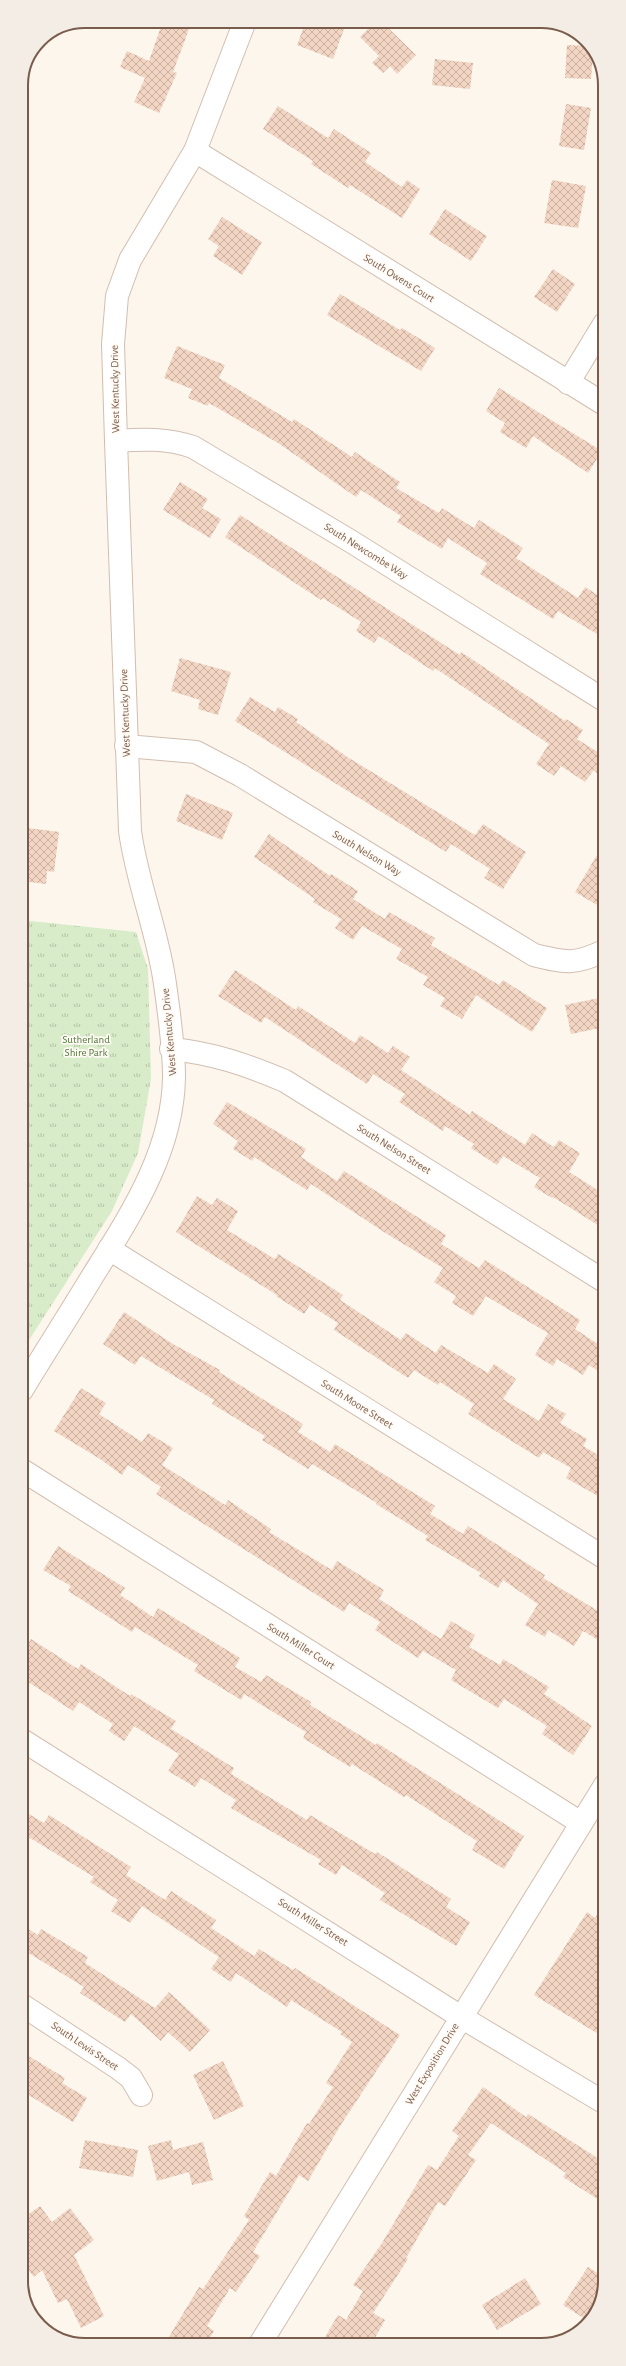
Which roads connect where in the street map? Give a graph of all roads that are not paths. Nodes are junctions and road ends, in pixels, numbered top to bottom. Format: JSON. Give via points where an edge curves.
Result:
{"nodes":[{"id":1,"x":242,"y":28,"type":"edge"},
{"id":2,"x":194,"y":151,"type":"junction"},
{"id":3,"x":598,"y":334,"type":"edge"},
{"id":4,"x":568,"y":382,"type":"junction"},
{"id":5,"x":598,"y":400,"type":"edge"},
{"id":6,"x":116,"y":441,"type":"junction"},
{"id":7,"x":598,"y":696,"type":"edge"},
{"id":8,"x":126,"y":746,"type":"junction"},
{"id":9,"x":598,"y":954,"type":"edge"},
{"id":10,"x":171,"y":1049,"type":"junction"},
{"id":11,"x":109,"y":1249,"type":"junction"},
{"id":12,"x":598,"y":1277,"type":"edge"},
{"id":13,"x":28,"y":1380,"type":"edge"},
{"id":14,"x":28,"y":1474,"type":"edge"},
{"id":15,"x":598,"y":1554,"type":"edge"},
{"id":16,"x":28,"y":1744,"type":"edge"},
{"id":17,"x":598,"y":1796,"type":"edge"},
{"id":18,"x":581,"y":1823,"type":"junction"},
{"id":19,"x":28,"y":2009,"type":"edge"},
{"id":20,"x":461,"y":2016,"type":"junction"},
{"id":21,"x":141,"y":2095,"type":"dead end"},
{"id":22,"x":598,"y":2099,"type":"edge"},
{"id":23,"x":264,"y":2338,"type":"edge"}],
"edges":[{"from":1,"to":2,"type":"street","name":"West Kentucky Drive"},
{"from":2,"to":4,"type":"street","name":"South Owens Court"},
{"from":2,"to":6,"type":"street","name":"West Kentucky Drive","via":[[130,260],[117,296],[113,344]]},
{"from":3,"to":4,"type":"street"},
{"from":4,"to":5,"type":"street","name":"South Owens Court"},
{"from":6,"to":7,"type":"street","name":"South Newcombe Way","via":[[148,438],[193,447],[352,542]]},
{"from":6,"to":8,"type":"street","name":"West Kentucky Drive"},
{"from":8,"to":9,"type":"street","name":"South Nelson Way","via":[[196,752],[240,775],[534,955],[566,963],[586,960]]},
{"from":8,"to":10,"type":"street","name":"West Kentucky Drive","via":[[133,854],[165,982]]},
{"from":10,"to":11,"type":"street","name":"West Kentucky Drive","via":[[174,1078],[159,1154],[140,1198]]},
{"from":10,"to":12,"type":"street","name":"South Nelson Street","via":[[195,1051],[241,1062],[285,1081]]},
{"from":11,"to":13,"type":"street","name":"West Kentucky Drive"},
{"from":11,"to":15,"type":"street","name":"South Moore Street"},
{"from":14,"to":18,"type":"street","name":"South Miller Court"},
{"from":16,"to":20,"type":"street","name":"South Miller Street"},
{"from":17,"to":18,"type":"street","name":"West Exposition Drive"},
{"from":18,"to":20,"type":"street","name":"West Exposition Drive"},
{"from":19,"to":21,"type":"street","name":"South Lewis Street","via":[[118,2068],[130,2078]]},
{"from":20,"to":22,"type":"street","name":"South Miller Street"},
{"from":20,"to":23,"type":"street","name":"West Exposition Drive"}]}
